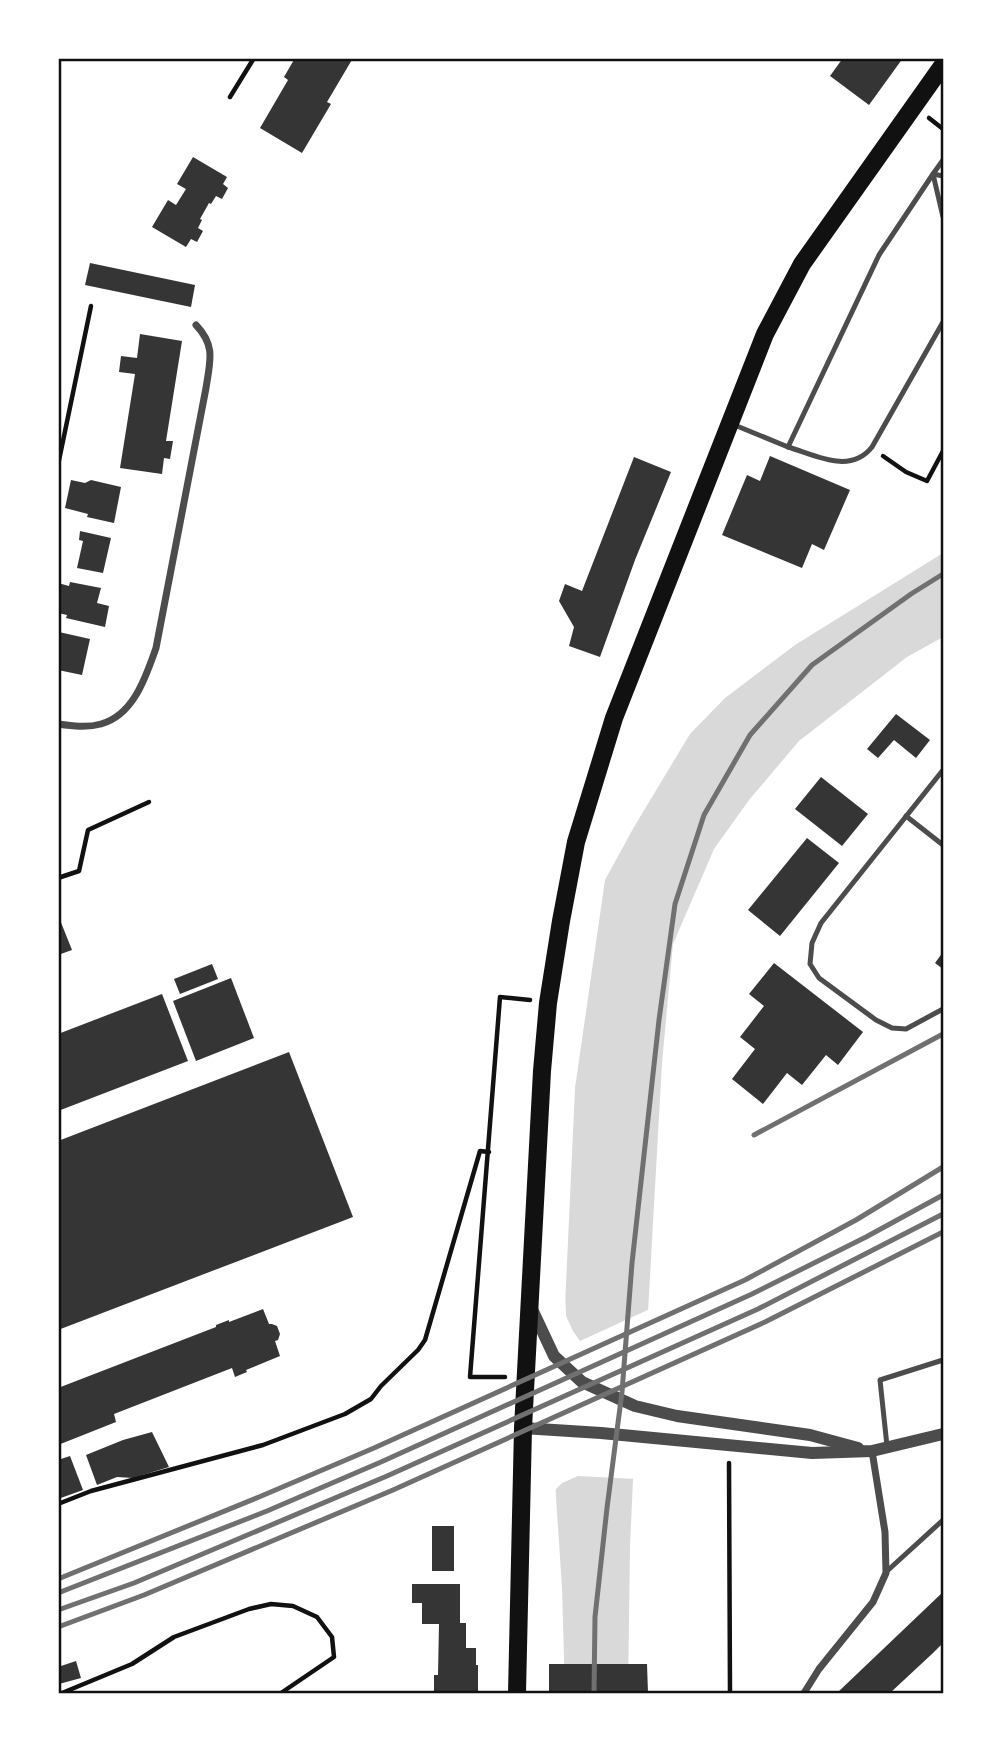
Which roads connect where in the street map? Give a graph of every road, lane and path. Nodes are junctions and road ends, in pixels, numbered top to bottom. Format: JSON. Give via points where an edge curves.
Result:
{"nodes":[{"id":1,"x":254,"y":58,"type":"edge"},
{"id":2,"x":943,"y":65,"type":"edge"},
{"id":3,"x":230,"y":97,"type":"dead end"},
{"id":4,"x":935,"y":122,"type":"dead end"},
{"id":5,"x":943,"y":129,"type":"edge"},
{"id":6,"x":943,"y":160,"type":"edge"},
{"id":7,"x":933,"y":174,"type":"junction"},
{"id":8,"x":943,"y":176,"type":"edge"},
{"id":9,"x":943,"y":217,"type":"edge"},
{"id":10,"x":91,"y":306,"type":"dead end"},
{"id":11,"x":943,"y":322,"type":"edge"},
{"id":12,"x":196,"y":325,"type":"dead end"},
{"id":13,"x":729,"y":423,"type":"junction"},
{"id":14,"x":789,"y":447,"type":"junction"},
{"id":15,"x":872,"y":447,"type":"junction"},
{"id":16,"x":943,"y":451,"type":"edge"},
{"id":17,"x":58,"y":465,"type":"edge"},
{"id":18,"x":58,"y":724,"type":"edge"},
{"id":19,"x":943,"y":770,"type":"edge"},
{"id":20,"x":149,"y":802,"type":"dead end"},
{"id":21,"x":906,"y":816,"type":"junction"},
{"id":22,"x":943,"y":845,"type":"edge"},
{"id":23,"x":58,"y":878,"type":"edge"},
{"id":24,"x":513,"y":998,"type":"dead end"},
{"id":25,"x":943,"y":1009,"type":"edge"},
{"id":26,"x":489,"y":1152,"type":"junction"},
{"id":27,"x":530,"y":1303,"type":"junction"},
{"id":28,"x":943,"y":1360,"type":"edge"},
{"id":29,"x":525,"y":1377,"type":"junction"},
{"id":30,"x":523,"y":1428,"type":"junction"},
{"id":31,"x":943,"y":1434,"type":"edge"},
{"id":32,"x":729,"y":1445,"type":"junction"},
{"id":33,"x":887,"y":1448,"type":"junction"},
{"id":34,"x":872,"y":1451,"type":"junction"},
{"id":35,"x":58,"y":1503,"type":"edge"},
{"id":36,"x":943,"y":1520,"type":"edge"},
{"id":37,"x":886,"y":1573,"type":"junction"},
{"id":38,"x":62,"y":1693,"type":"edge"},
{"id":39,"x":281,"y":1693,"type":"edge"},
{"id":40,"x":517,"y":1693,"type":"edge"},
{"id":41,"x":730,"y":1693,"type":"edge"},
{"id":42,"x":804,"y":1693,"type":"edge"}],
"edges":[{"from":1,"to":3,"type":"path"},
{"from":2,"to":13,"type":"main road","via":[[802,264],[765,334]]},
{"from":4,"to":5,"type":"path"},
{"from":6,"to":7,"type":"lane"},
{"from":7,"to":8,"type":"lane"},
{"from":7,"to":9,"type":"lane"},
{"from":7,"to":14,"type":"lane","via":[[879,255]]},
{"from":10,"to":17,"type":"path"},
{"from":11,"to":15,"type":"lane"},
{"from":12,"to":18,"type":"street","via":[[206,336],[211,354],[156,648],[144,679],[116,718],[83,727]]},
{"from":13,"to":14,"type":"lane"},
{"from":13,"to":27,"type":"main road","via":[[614,718],[576,842],[548,1003]]},
{"from":14,"to":15,"type":"lane","via":[[839,463],[861,458]]},
{"from":15,"to":16,"type":"path","via":[[927,481]]},
{"from":19,"to":21,"type":"lane"},
{"from":20,"to":23,"type":"path","via":[[88,830],[79,871]]},
{"from":21,"to":22,"type":"lane"},
{"from":21,"to":25,"type":"lane","via":[[821,923],[812,943],[810,964],[819,978],[892,1028],[906,1029]]},
{"from":24,"to":26,"type":"path","via":[[500,997]]},
{"from":26,"to":29,"type":"path","via":[[470,1377]]},
{"from":26,"to":35,"type":"path","via":[[480,1151],[425,1340],[371,1399],[345,1414],[263,1445]]},
{"from":27,"to":29,"type":"main road"},
{"from":27,"to":34,"type":"street","via":[[554,1356],[582,1382],[635,1406],[810,1435]]},
{"from":28,"to":33,"type":"lane","via":[[880,1380]]},
{"from":29,"to":30,"type":"main road"},
{"from":30,"to":32,"type":"street"},
{"from":30,"to":40,"type":"main road"},
{"from":31,"to":33,"type":"street"},
{"from":32,"to":34,"type":"street","via":[[812,1453]]},
{"from":32,"to":41,"type":"path"},
{"from":33,"to":34,"type":"street"},
{"from":34,"to":37,"type":"street","via":[[886,1532]]},
{"from":36,"to":37,"type":"lane"},
{"from":37,"to":42,"type":"street","via":[[873,1602]]},
{"from":38,"to":39,"type":"path","via":[[132,1664],[174,1637],[271,1604],[293,1606],[317,1617],[332,1637],[334,1657]]}]}
